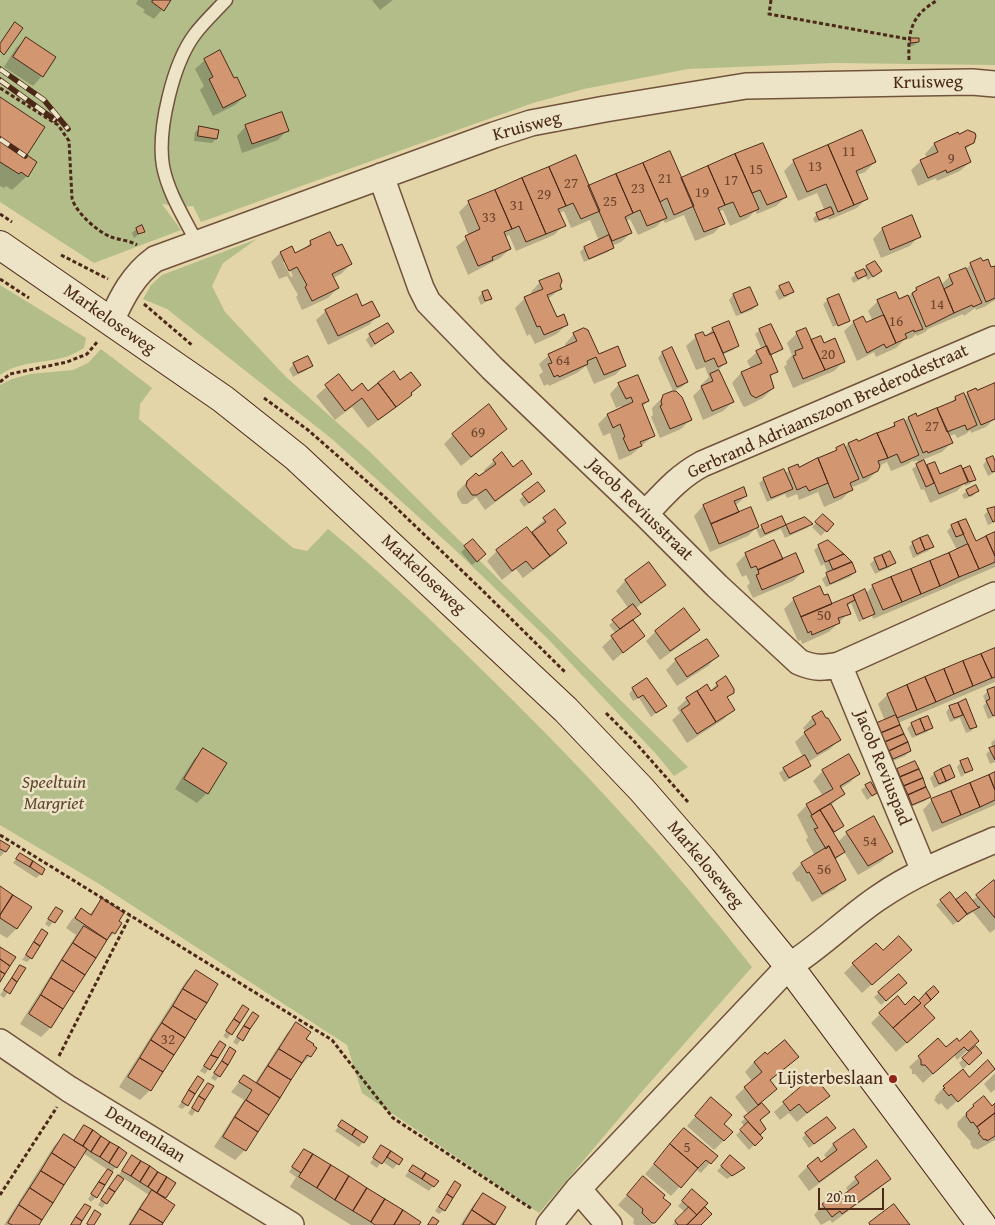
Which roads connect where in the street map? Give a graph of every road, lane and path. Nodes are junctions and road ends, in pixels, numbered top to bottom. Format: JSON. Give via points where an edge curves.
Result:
{"nodes":[{"id":1,"x":226,"y":0,"type":"edge"},
{"id":2,"x":771,"y":0,"type":"edge"},
{"id":3,"x":938,"y":0,"type":"edge"},
{"id":4,"x":908,"y":39,"type":"junction"},
{"id":5,"x":909,"y":82,"type":"junction"},
{"id":6,"x":995,"y":84,"type":"edge"},
{"id":7,"x":0,"y":88,"type":"edge"},
{"id":8,"x":382,"y":176,"type":"junction"},
{"id":9,"x":0,"y":214,"type":"edge"},
{"id":10,"x":7,"y":235,"type":"edge"},
{"id":11,"x":197,"y":243,"type":"junction"},
{"id":12,"x":58,"y":254,"type":"dead end"},
{"id":13,"x":155,"y":259,"type":"junction"},
{"id":14,"x":0,"y":279,"type":"edge"},
{"id":15,"x":125,"y":290,"type":"junction"},
{"id":16,"x":33,"y":300,"type":"dead end"},
{"id":17,"x":101,"y":336,"type":"junction"},
{"id":18,"x":995,"y":340,"type":"edge"},
{"id":19,"x":0,"y":382,"type":"edge"},
{"id":20,"x":645,"y":514,"type":"junction"},
{"id":21,"x":995,"y":595,"type":"edge"},
{"id":22,"x":839,"y":665,"type":"junction"},
{"id":23,"x":0,"y":835,"type":"edge"},
{"id":24,"x":995,"y":840,"type":"edge"},
{"id":25,"x":924,"y":871,"type":"junction"},
{"id":26,"x":130,"y":916,"type":"junction"},
{"id":27,"x":789,"y":966,"type":"junction"},
{"id":28,"x":0,"y":1042,"type":"edge"},
{"id":29,"x":59,"y":1082,"type":"junction"},
{"id":30,"x":578,"y":1189,"type":"junction"},
{"id":31,"x":0,"y":1195,"type":"edge"},
{"id":32,"x":550,"y":1224,"type":"edge"},
{"id":33,"x":291,"y":1225,"type":"edge"},
{"id":34,"x":609,"y":1225,"type":"edge"},
{"id":35,"x":982,"y":1225,"type":"edge"}],
"edges":[{"from":1,"to":11,"type":"lane","via":[[194,35],[174,77],[163,134],[163,166]]},
{"from":2,"to":4,"type":"path","via":[[769,14]]},
{"from":3,"to":4,"type":"path","via":[[919,14]]},
{"from":4,"to":5,"type":"path"},
{"from":5,"to":6,"type":"street","name":"Kruisweg"},
{"from":5,"to":8,"type":"street","name":"Kruisweg","via":[[746,86],[605,109],[531,123]]},
{"from":7,"to":13,"type":"path","via":[[58,125],[64,133],[68,141],[73,202],[92,224],[109,236],[133,242]]},
{"from":8,"to":11,"type":"street","name":"Kruisweg"},
{"from":8,"to":20,"type":"street","name":"Jacob Reviusstraat","via":[[428,302]]},
{"from":9,"to":10,"type":"path"},
{"from":10,"to":17,"type":"main road","name":"Markeloseweg"},
{"from":11,"to":13,"type":"street","name":"Kruisweg"},
{"from":12,"to":15,"type":"path","name":"Markeloseweg","via":[[101,274]]},
{"from":13,"to":15,"type":"street","name":"Kruisweg","via":[[137,274]]},
{"from":14,"to":16,"type":"path","name":"Markeloseweg"},
{"from":15,"to":17,"type":"street","name":"Kruisweg"},
{"from":17,"to":19,"type":"path","via":[[87,354],[10,374]]},
{"from":17,"to":27,"type":"main road","name":"Markeloseweg","via":[[223,399],[296,457],[566,710],[642,790]]},
{"from":18,"to":20,"type":"street","name":"Gerbrand Adriaanszoon Brederodestraat","via":[[694,468],[674,483]]},
{"from":20,"to":22,"type":"street","name":"Jacob Reviusstraat","via":[[799,662],[822,668]]},
{"from":21,"to":22,"type":"street","name":"Jacob Reviusstraat"},
{"from":22,"to":25,"type":"street","name":"Jacob Reviuspad"},
{"from":23,"to":26,"type":"path"},
{"from":24,"to":25,"type":"street"},
{"from":25,"to":27,"type":"street","via":[[878,898]]},
{"from":26,"to":29,"type":"path"},
{"from":26,"to":32,"type":"path","via":[[332,1040],[393,1118]]},
{"from":27,"to":30,"type":"street"},
{"from":27,"to":35,"type":"main road","name":"Markeloseweg"},
{"from":28,"to":29,"type":"street","name":"Dennenlaan"},
{"from":29,"to":31,"type":"path"},
{"from":29,"to":33,"type":"street","name":"Dennenlaan"},
{"from":30,"to":32,"type":"street"},
{"from":30,"to":34,"type":"street"}]}
